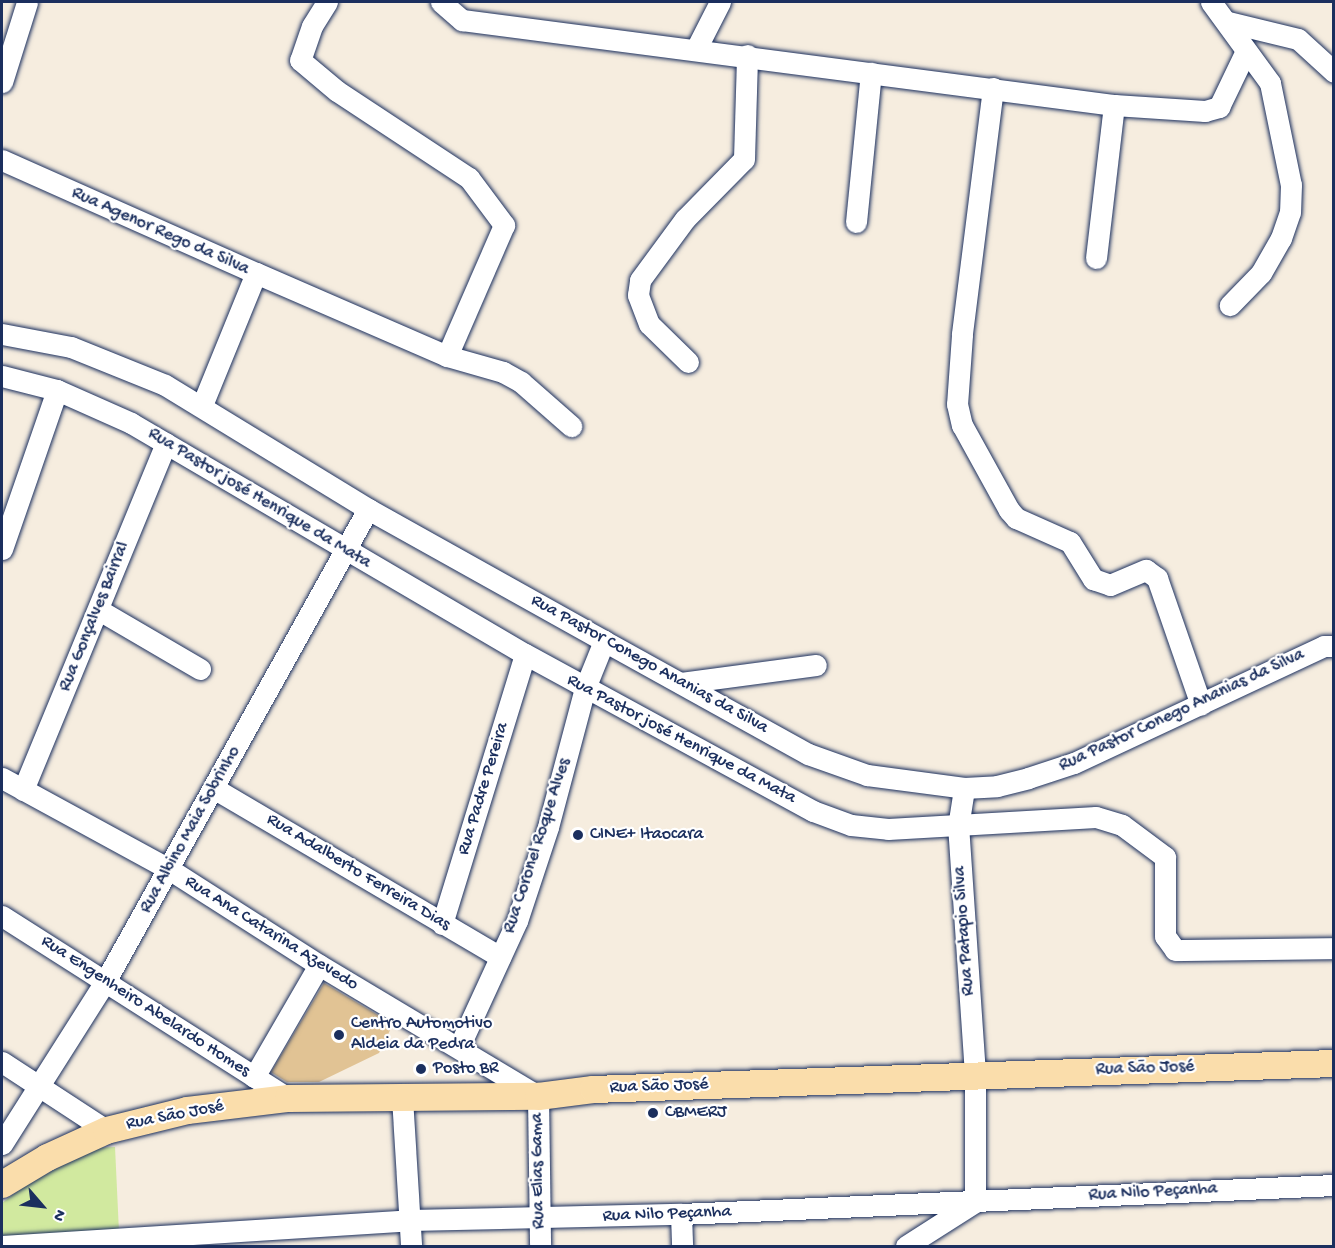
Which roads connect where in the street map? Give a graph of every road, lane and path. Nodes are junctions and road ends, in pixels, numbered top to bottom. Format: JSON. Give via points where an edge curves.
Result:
{"nodes":[{"id":1,"x":27,"y":2,"type":"edge"},
{"id":2,"x":327,"y":2,"type":"edge"},
{"id":3,"x":441,"y":2,"type":"edge"},
{"id":4,"x":720,"y":2,"type":"edge"},
{"id":5,"x":1211,"y":2,"type":"edge"},
{"id":6,"x":1228,"y":22,"type":"junction"},
{"id":7,"x":696,"y":49,"type":"junction"},
{"id":8,"x":6,"y":51,"type":"edge"},
{"id":9,"x":1246,"y":51,"type":"junction"},
{"id":10,"x":747,"y":55,"type":"junction"},
{"id":11,"x":1334,"y":72,"type":"edge"},
{"id":12,"x":871,"y":73,"type":"junction"},
{"id":13,"x":2,"y":82,"type":"edge"},
{"id":14,"x":993,"y":88,"type":"junction"},
{"id":15,"x":1114,"y":105,"type":"junction"},
{"id":16,"x":2,"y":160,"type":"edge"},
{"id":17,"x":856,"y":222,"type":"dead end"},
{"id":18,"x":1096,"y":258,"type":"dead end"},
{"id":19,"x":256,"y":273,"type":"junction"},
{"id":20,"x":1230,"y":305,"type":"dead end"},
{"id":21,"x":2,"y":334,"type":"edge"},
{"id":22,"x":447,"y":356,"type":"junction"},
{"id":23,"x":688,"y":362,"type":"dead end"},
{"id":24,"x":2,"y":376,"type":"edge"},
{"id":25,"x":57,"y":390,"type":"junction"},
{"id":26,"x":202,"y":405,"type":"junction"},
{"id":27,"x":571,"y":426,"type":"dead end"},
{"id":28,"x":166,"y":442,"type":"junction"},
{"id":29,"x":368,"y":509,"type":"junction"},
{"id":30,"x":2,"y":549,"type":"edge"},
{"id":31,"x":346,"y":552,"type":"junction"},
{"id":32,"x":99,"y":609,"type":"junction"},
{"id":33,"x":604,"y":641,"type":"junction"},
{"id":34,"x":1328,"y":646,"type":"edge"},
{"id":35,"x":525,"y":654,"type":"junction"},
{"id":36,"x":816,"y":665,"type":"dead end"},
{"id":37,"x":200,"y":669,"type":"dead end"},
{"id":38,"x":681,"y":683,"type":"junction"},
{"id":39,"x":585,"y":688,"type":"junction"},
{"id":40,"x":1201,"y":705,"type":"junction"},
{"id":41,"x":2,"y":778,"type":"edge"},
{"id":42,"x":964,"y":788,"type":"junction"},
{"id":43,"x":215,"y":789,"type":"junction"},
{"id":44,"x":23,"y":790,"type":"junction"},
{"id":45,"x":958,"y":827,"type":"junction"},
{"id":46,"x":169,"y":869,"type":"junction"},
{"id":47,"x":2,"y":916,"type":"edge"},
{"id":48,"x":442,"y":924,"type":"junction"},
{"id":49,"x":1334,"y":948,"type":"edge"},
{"id":50,"x":500,"y":957,"type":"junction"},
{"id":51,"x":320,"y":965,"type":"junction"},
{"id":52,"x":106,"y":980,"type":"junction"},
{"id":53,"x":459,"y":1047,"type":"junction"},
{"id":54,"x":2,"y":1062,"type":"edge"},
{"id":55,"x":1334,"y":1063,"type":"edge"},
{"id":56,"x":975,"y":1074,"type":"junction"},
{"id":57,"x":254,"y":1077,"type":"junction"},
{"id":58,"x":37,"y":1083,"type":"junction"},
{"id":59,"x":538,"y":1096,"type":"junction"},
{"id":60,"x":402,"y":1097,"type":"junction"},
{"id":61,"x":288,"y":1098,"type":"junction"},
{"id":62,"x":106,"y":1130,"type":"junction"},
{"id":63,"x":2,"y":1144,"type":"edge"},
{"id":64,"x":2,"y":1184,"type":"edge"},
{"id":65,"x":1334,"y":1185,"type":"edge"},
{"id":66,"x":975,"y":1202,"type":"junction"},
{"id":67,"x":681,"y":1214,"type":"junction"},
{"id":68,"x":540,"y":1219,"type":"junction"},
{"id":69,"x":410,"y":1220,"type":"junction"},
{"id":70,"x":148,"y":1242,"type":"edge"},
{"id":71,"x":2,"y":1246,"type":"edge"},
{"id":72,"x":411,"y":1246,"type":"edge"},
{"id":73,"x":540,"y":1246,"type":"edge"},
{"id":74,"x":682,"y":1246,"type":"edge"},
{"id":75,"x":906,"y":1246,"type":"edge"}],
"edges":[{"from":1,"to":8,"type":"street"},
{"from":2,"to":22,"type":"street","via":[[312,26],[300,60],[337,91],[469,178],[504,225]]},
{"from":3,"to":7,"type":"street","via":[[462,20]]},
{"from":4,"to":7,"type":"street"},
{"from":5,"to":6,"type":"street"},
{"from":6,"to":9,"type":"street"},
{"from":6,"to":11,"type":"street","via":[[1298,39]]},
{"from":7,"to":10,"type":"street"},
{"from":8,"to":13,"type":"street"},
{"from":9,"to":15,"type":"street","via":[[1225,99],[1212,111]]},
{"from":9,"to":20,"type":"street","via":[[1270,83],[1291,185],[1290,212],[1281,238],[1261,273]]},
{"from":10,"to":12,"type":"street"},
{"from":10,"to":23,"type":"street","via":[[744,159],[685,219],[640,280],[641,309],[649,324]]},
{"from":12,"to":14,"type":"street"},
{"from":12,"to":17,"type":"street"},
{"from":14,"to":15,"type":"street"},
{"from":14,"to":40,"type":"street","via":[[962,335],[957,404],[962,424],[1009,510],[1016,518],[1070,542],[1093,579],[1110,585],[1146,570],[1157,578]]},
{"from":15,"to":18,"type":"street"},
{"from":16,"to":19,"type":"street","name":"Rua Agenor Rego da Silva"},
{"from":19,"to":22,"type":"street"},
{"from":19,"to":26,"type":"street","name":"Rua Agenor Rego da Silva"},
{"from":21,"to":26,"type":"street","name":"Rua Pastor Conego Ananias da Silva","via":[[72,347],[112,361]]},
{"from":22,"to":27,"type":"street","via":[[503,372],[521,382]]},
{"from":24,"to":25,"type":"street","name":"Rua Pastor josé Henrique da Mata"},
{"from":25,"to":28,"type":"street","name":"Rua Pastor josé Henrique da Mata"},
{"from":25,"to":30,"type":"street"},
{"from":26,"to":29,"type":"street","name":"Rua Pastor Conego Ananias da Silva"},
{"from":28,"to":31,"type":"street","name":"Rua Pastor josé Henrique da Mata"},
{"from":28,"to":32,"type":"street","name":"Rua Gonçalves Bairral"},
{"from":29,"to":31,"type":"street","name":"Rua Albino Maia Sobrinho"},
{"from":29,"to":33,"type":"street","name":"Rua Pastor Conego Ananias da Silva"},
{"from":31,"to":35,"type":"street","name":"Rua Pastor josé Henrique da Mata"},
{"from":31,"to":43,"type":"street","name":"Rua Albino Maia Sobrinho"},
{"from":32,"to":37,"type":"street"},
{"from":32,"to":44,"type":"street","name":"Rua Gonçalves Bairral"},
{"from":33,"to":38,"type":"street","name":"Rua Pastor Conego Ananias da Silva"},
{"from":33,"to":39,"type":"street","name":"Rua Coronel Roque Alves"},
{"from":34,"to":40,"type":"street","name":"Rua Pastor Conego Ananias da Silva"},
{"from":35,"to":39,"type":"street","name":"Rua Pastor josé Henrique da Mata"},
{"from":35,"to":48,"type":"street","name":"Rua Padre Pereira"},
{"from":36,"to":38,"type":"street"},
{"from":38,"to":42,"type":"street","name":"Rua Pastor Conego Ananias da Silva","via":[[828,762],[867,775]]},
{"from":39,"to":45,"type":"street","name":"Rua Pastor josé Henrique da Mata","via":[[813,811],[851,825],[888,829]]},
{"from":39,"to":50,"type":"street","name":"Rua Coronel Roque Alves","via":[[548,826]]},
{"from":40,"to":42,"type":"street","name":"Rua Pastor Conego Ananias da Silva","via":[[1074,763],[997,786]]},
{"from":41,"to":44,"type":"street","name":"Rua Ana Catarina Azevedo"},
{"from":42,"to":45,"type":"street","name":"Rua Patapio Silva"},
{"from":43,"to":46,"type":"street","name":"Rua Albino Maia Sobrinho"},
{"from":43,"to":48,"type":"street","name":"Rua Adalberto Ferreira Dias"},
{"from":44,"to":46,"type":"street","name":"Rua Ana Catarina Azevedo"},
{"from":45,"to":49,"type":"street","name":"Rua Pastor josé Henrique da Mata","via":[[1070,815],[1122,825],[1166,857],[1165,936],[1175,950]]},
{"from":45,"to":56,"type":"street","name":"Rua Patapio Silva"},
{"from":46,"to":51,"type":"street","name":"Rua Ana Catarina Azevedo"},
{"from":46,"to":52,"type":"street","name":"Rua Albino Maia Sobrinho"},
{"from":47,"to":52,"type":"street","name":"Rua Engenheiro Abelardo Homes"},
{"from":48,"to":50,"type":"street","name":"Rua Adalberto Ferreira Dias"},
{"from":50,"to":53,"type":"street","name":"Rua Coronel Roque Alves"},
{"from":51,"to":53,"type":"street","name":"Rua Ana Catarina Azevedo"},
{"from":51,"to":57,"type":"street"},
{"from":52,"to":57,"type":"street","name":"Rua Engenheiro Abelardo Homes"},
{"from":52,"to":58,"type":"street","name":"Rua Albino Maia Sobrinho"},
{"from":53,"to":59,"type":"street","name":"Rua Ana Catarina Azevedo"},
{"from":54,"to":58,"type":"street"},
{"from":55,"to":56,"type":"main road","name":"Rua São José"},
{"from":56,"to":59,"type":"main road","name":"Rua São José","via":[[594,1089]]},
{"from":56,"to":66,"type":"street","name":"Rua Patapio Silva"},
{"from":57,"to":61,"type":"street","name":"Rua Engenheiro Abelardo Homes"},
{"from":58,"to":62,"type":"street"},
{"from":58,"to":63,"type":"street","name":"Rua Albino Maia Sobrinho"},
{"from":59,"to":60,"type":"main road","name":"Rua São José"},
{"from":59,"to":68,"type":"street","name":"Rua Elias Gama"},
{"from":60,"to":61,"type":"main road","name":"Rua São José"},
{"from":60,"to":69,"type":"street"},
{"from":61,"to":62,"type":"main road","name":"Rua São José","via":[[187,1110]]},
{"from":62,"to":64,"type":"main road","name":"Rua São José","via":[[47,1157]]},
{"from":65,"to":66,"type":"street","name":"Rua Nilo Peçanha"},
{"from":66,"to":67,"type":"street","name":"Rua Nilo Peçanha"},
{"from":66,"to":75,"type":"street"},
{"from":67,"to":68,"type":"street","name":"Rua Nilo Peçanha"},
{"from":67,"to":74,"type":"street"},
{"from":68,"to":69,"type":"street","name":"Rua Nilo Peçanha"},
{"from":68,"to":73,"type":"street","name":"Rua Elias Gama"},
{"from":69,"to":70,"type":"street","name":"Rua Nilo Peçanha"},
{"from":69,"to":72,"type":"street"},
{"from":70,"to":71,"type":"street","name":"Rua Nilo Peçanha"}]}
